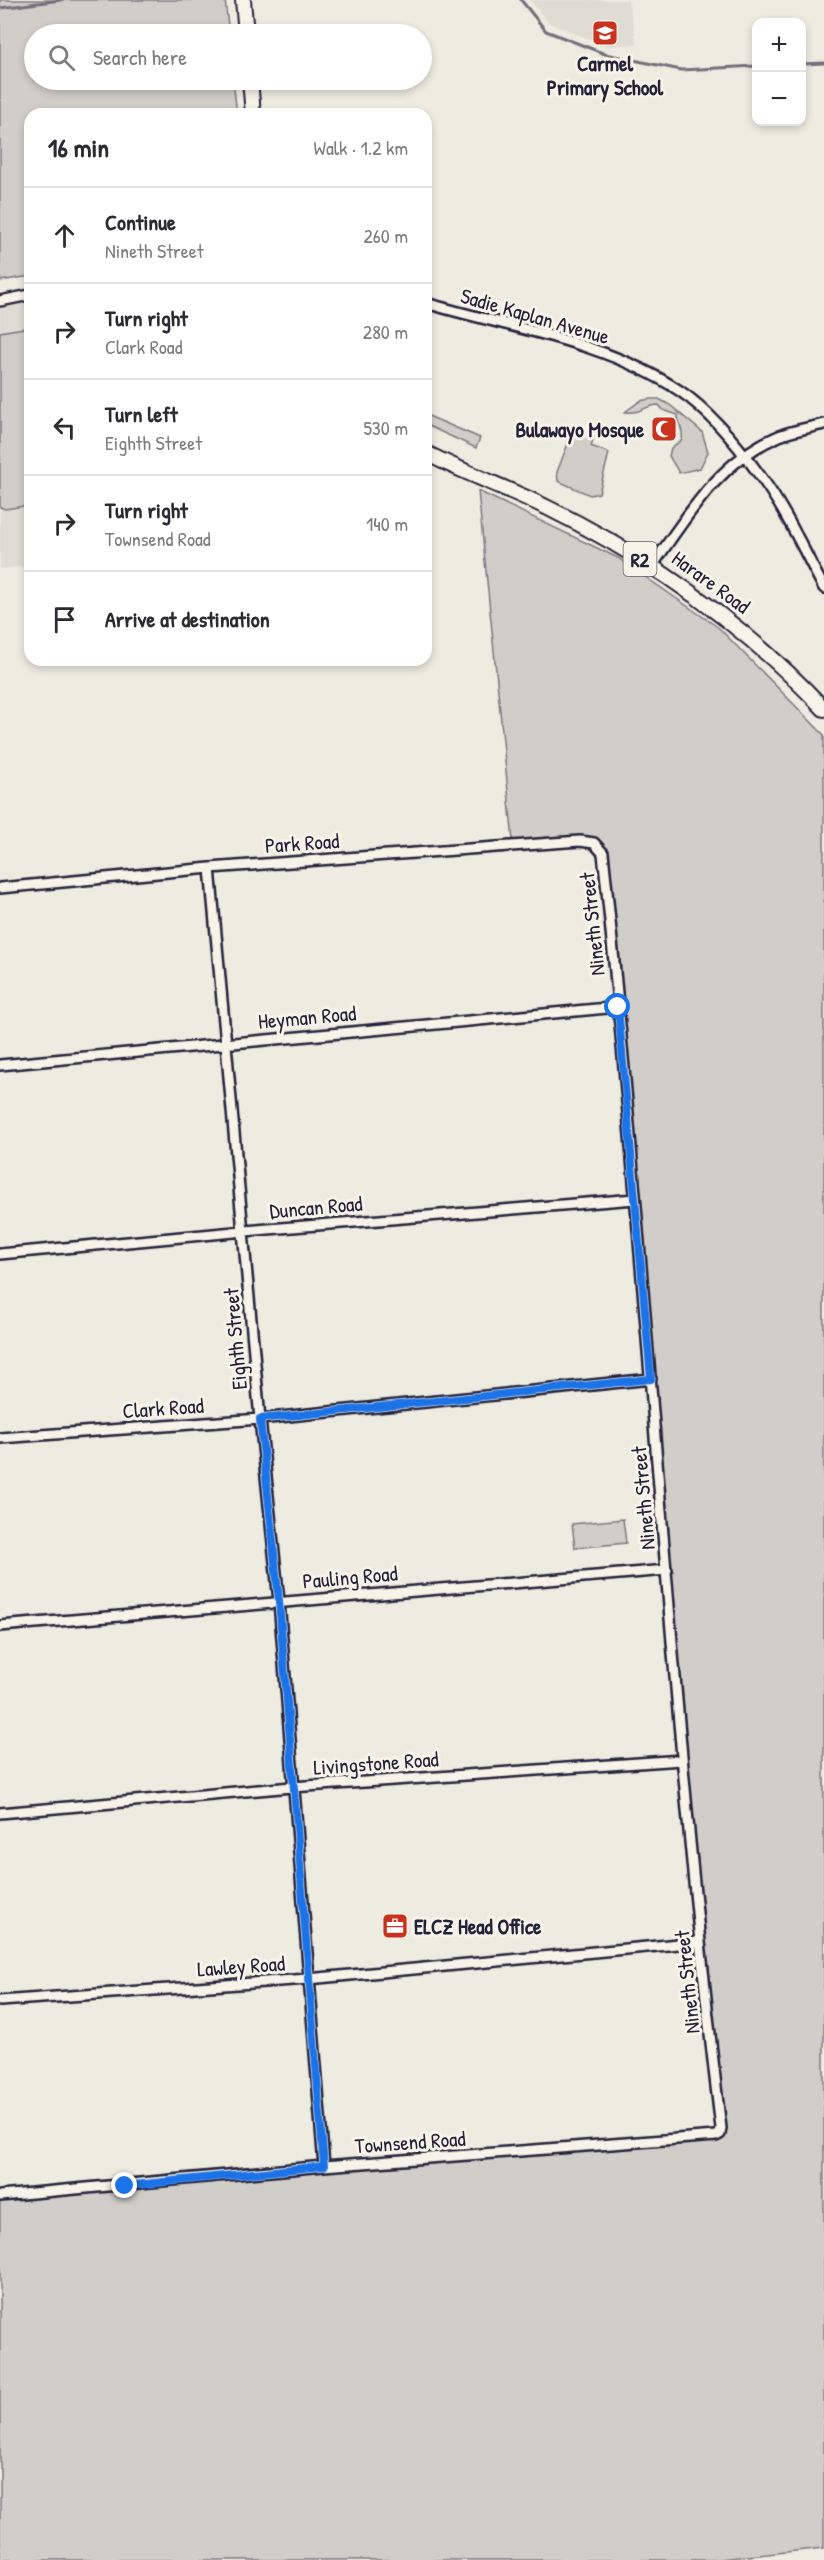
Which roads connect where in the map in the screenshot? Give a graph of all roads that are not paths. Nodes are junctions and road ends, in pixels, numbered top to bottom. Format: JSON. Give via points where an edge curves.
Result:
{"nodes":[{"id":1,"x":243,"y":0,"type":"edge"},
{"id":2,"x":245,"y":24,"type":"edge"},
{"id":3,"x":251,"y":90,"type":"edge"},
{"id":4,"x":252,"y":108,"type":"edge"},
{"id":5,"x":24,"y":296,"type":"edge"},
{"id":6,"x":0,"y":301,"type":"edge"},
{"id":7,"x":432,"y":305,"type":"edge"},
{"id":8,"x":824,"y":424,"type":"edge"},
{"id":9,"x":743,"y":455,"type":"junction"},
{"id":10,"x":432,"y":456,"type":"edge"},
{"id":11,"x":652,"y":566,"type":"junction"},
{"id":12,"x":824,"y":588,"type":"edge"},
{"id":13,"x":824,"y":709,"type":"edge"},
{"id":14,"x":603,"y":853,"type":"joint"},
{"id":15,"x":210,"y":868,"type":"junction"},
{"id":16,"x":0,"y":888,"type":"edge"},
{"id":17,"x":618,"y":1007,"type":"junction"},
{"id":18,"x":227,"y":1042,"type":"junction"},
{"id":19,"x":0,"y":1065,"type":"edge"},
{"id":20,"x":635,"y":1199,"type":"junction"},
{"id":21,"x":245,"y":1231,"type":"junction"},
{"id":22,"x":0,"y":1254,"type":"edge"},
{"id":23,"x":651,"y":1379,"type":"junction"},
{"id":24,"x":260,"y":1419,"type":"junction"},
{"id":25,"x":0,"y":1438,"type":"edge"},
{"id":26,"x":667,"y":1570,"type":"junction"},
{"id":27,"x":279,"y":1601,"type":"junction"},
{"id":28,"x":0,"y":1626,"type":"edge"},
{"id":29,"x":682,"y":1760,"type":"junction"},
{"id":30,"x":292,"y":1787,"type":"junction"},
{"id":31,"x":0,"y":1813,"type":"edge"},
{"id":32,"x":700,"y":1942,"type":"junction"},
{"id":33,"x":308,"y":1979,"type":"junction"},
{"id":34,"x":0,"y":2001,"type":"edge"},
{"id":35,"x":716,"y":2136,"type":"joint"},
{"id":36,"x":324,"y":2166,"type":"junction"},
{"id":37,"x":0,"y":2196,"type":"edge"}],
"edges":[{"from":1,"to":2,"type":"highway"},
{"from":3,"to":4,"type":"highway"},
{"from":5,"to":6,"type":"street"},
{"from":7,"to":9,"type":"street","name":"Sadie Kaplan Avenue","via":[[551,336],[618,359],[692,400]]},
{"from":8,"to":9,"type":"street","via":[[782,434]]},
{"from":9,"to":11,"type":"street","via":[[706,490]]},
{"from":9,"to":12,"type":"street","name":"Sadie Kaplan Avenue","via":[[774,496]]},
{"from":10,"to":11,"type":"highway","name":"Harare Road","number":"R2","via":[[546,507]]},
{"from":11,"to":13,"type":"highway","name":"Harare Road","number":"R2","via":[[744,631]]},
{"from":14,"to":15,"type":"street","name":"Park Road","via":[[594,843],[580,841]]},
{"from":14,"to":17,"type":"street","name":"Nineth Street"},
{"from":15,"to":16,"type":"street","name":"Park Road"},
{"from":15,"to":18,"type":"street","name":"Eighth Street"},
{"from":17,"to":18,"type":"street","name":"Heyman Road"},
{"from":17,"to":20,"type":"street","name":"Nineth Street"},
{"from":18,"to":19,"type":"street","name":"Heyman Road"},
{"from":18,"to":21,"type":"street","name":"Eighth Street"},
{"from":20,"to":21,"type":"street","name":"Duncan Road"},
{"from":20,"to":23,"type":"street","name":"Nineth Street"},
{"from":21,"to":22,"type":"street","name":"Duncan Road"},
{"from":21,"to":24,"type":"street","name":"Eighth Street"},
{"from":23,"to":24,"type":"street","name":"Clark Road"},
{"from":23,"to":26,"type":"street","name":"Nineth Street"},
{"from":24,"to":25,"type":"street","name":"Clark Road"},
{"from":24,"to":27,"type":"street","name":"Eighth Street"},
{"from":26,"to":27,"type":"street","name":"Pauling Road"},
{"from":26,"to":29,"type":"street","name":"Nineth Street"},
{"from":27,"to":28,"type":"street","name":"Pauling Road"},
{"from":27,"to":30,"type":"street","name":"Eighth Street"},
{"from":29,"to":30,"type":"street","name":"Livingstone Road"},
{"from":29,"to":32,"type":"street","name":"Nineth Street"},
{"from":30,"to":31,"type":"street","name":"Livingstone Road"},
{"from":30,"to":33,"type":"street","name":"Eighth Street"},
{"from":32,"to":33,"type":"street","name":"Lawley Road"},
{"from":32,"to":35,"type":"street","name":"Nineth Street","via":[[721,2128]]},
{"from":33,"to":34,"type":"street","name":"Lawley Road"},
{"from":33,"to":36,"type":"street","name":"Eighth Street"},
{"from":35,"to":36,"type":"street","name":"Townsend Road"},
{"from":36,"to":37,"type":"street","name":"Townsend Road"}]}
